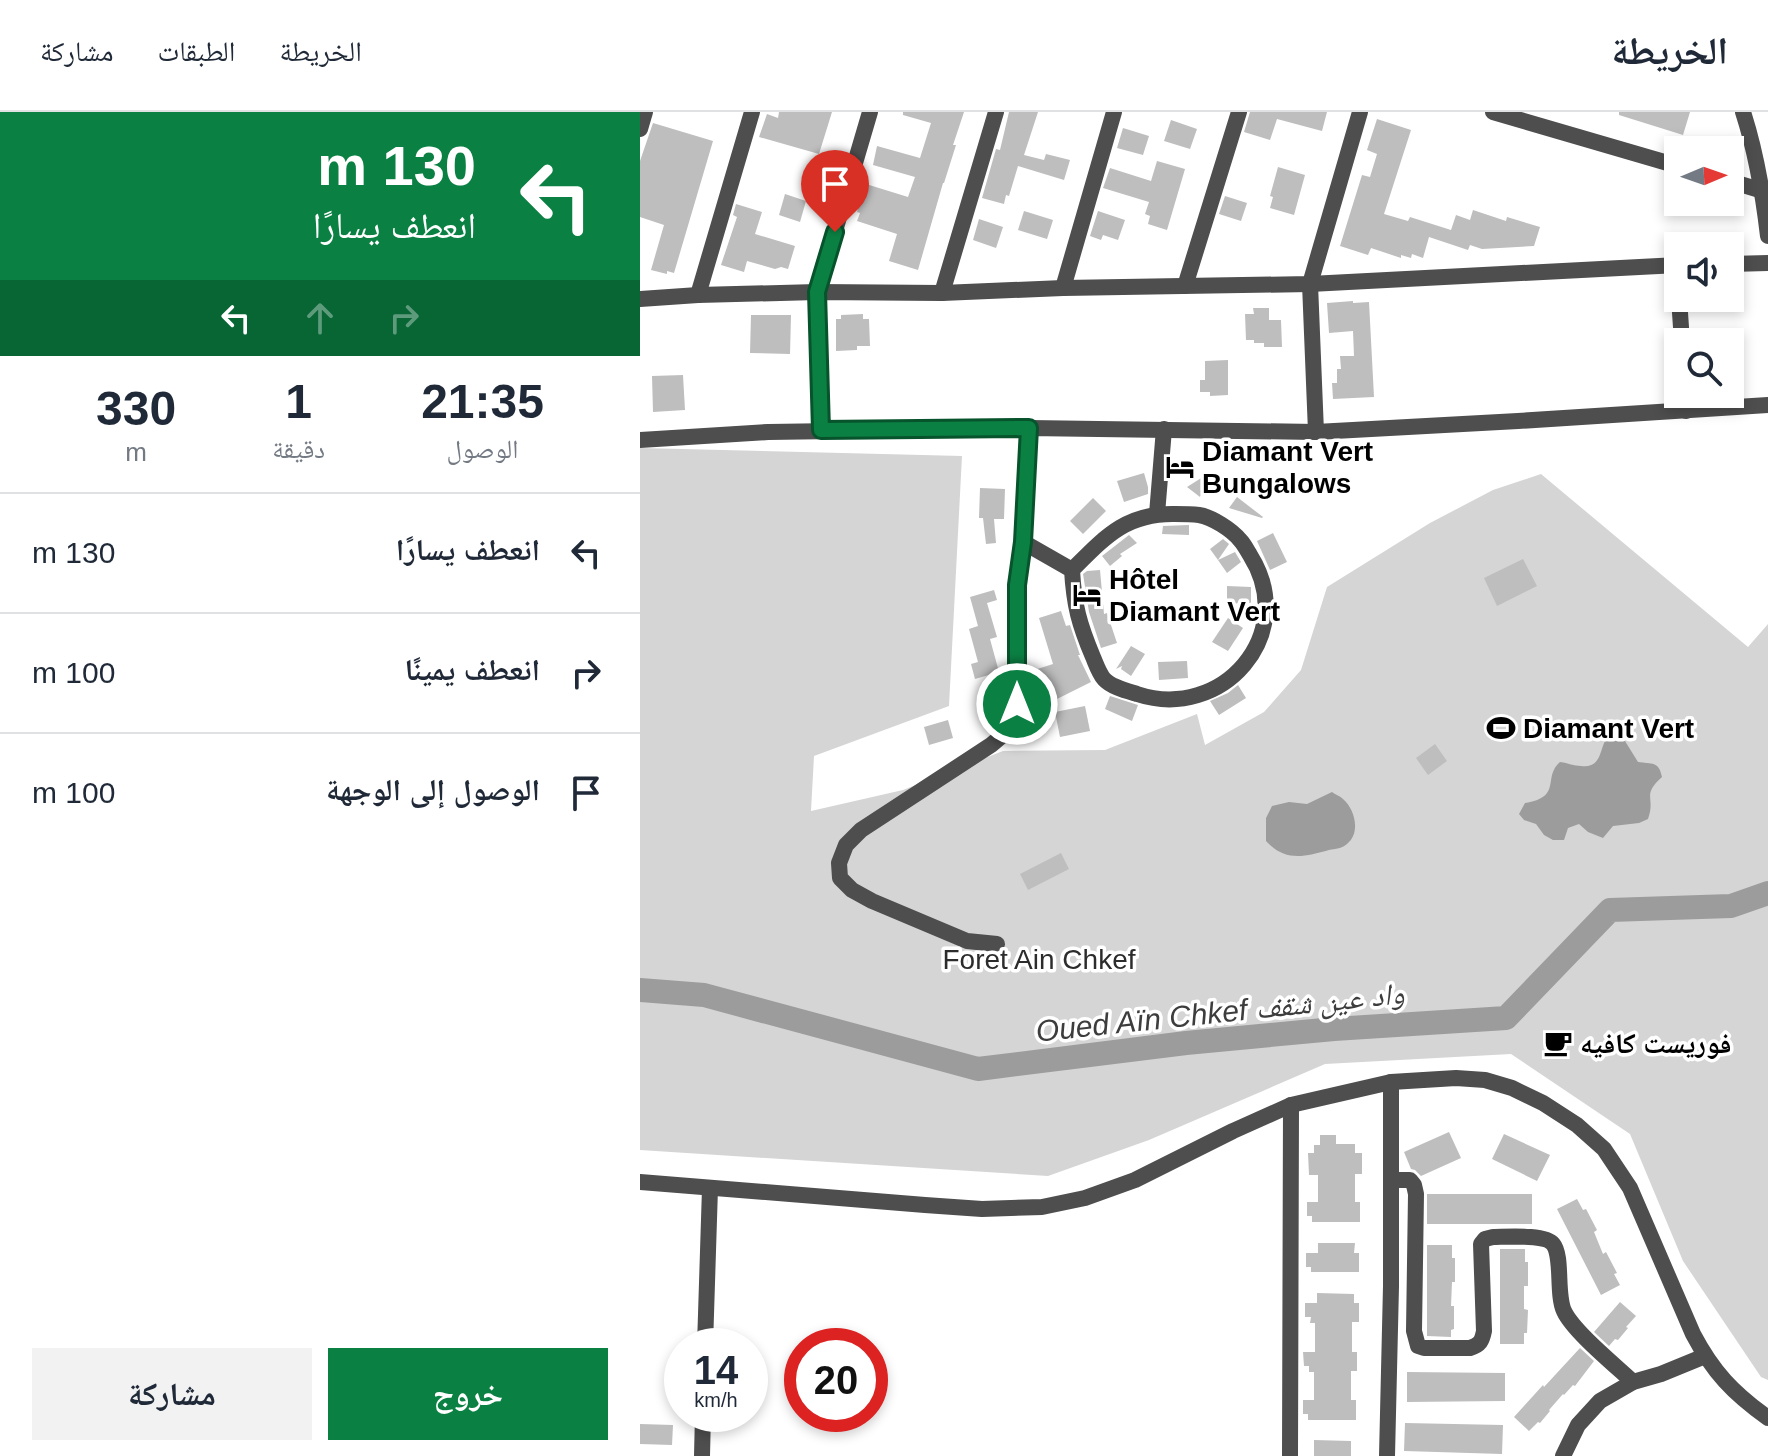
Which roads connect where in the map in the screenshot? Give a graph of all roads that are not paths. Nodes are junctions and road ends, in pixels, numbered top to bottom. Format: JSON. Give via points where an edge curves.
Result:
{"nodes":[{"id":1,"x":645,"y":112,"type":"edge"},
{"id":2,"x":752,"y":112,"type":"edge"},
{"id":3,"x":870,"y":112,"type":"edge"},
{"id":4,"x":996,"y":112,"type":"edge"},
{"id":5,"x":1114,"y":112,"type":"edge"},
{"id":6,"x":1239,"y":112,"type":"edge"},
{"id":7,"x":1360,"y":112,"type":"edge"},
{"id":8,"x":1493,"y":112,"type":"edge"},
{"id":9,"x":1743,"y":112,"type":"edge"},
{"id":10,"x":640,"y":129,"type":"edge"},
{"id":11,"x":1664,"y":162,"type":"edge"},
{"id":12,"x":1744,"y":185,"type":"edge"},
{"id":13,"x":1763,"y":191,"type":"junction"},
{"id":14,"x":1768,"y":236,"type":"edge"},
{"id":15,"x":1768,"y":263,"type":"edge"},
{"id":16,"x":1744,"y":264,"type":"edge"},
{"id":17,"x":1664,"y":270,"type":"edge"},
{"id":18,"x":1310,"y":284,"type":"junction"},
{"id":19,"x":1185,"y":286,"type":"junction"},
{"id":20,"x":1063,"y":288,"type":"junction"},
{"id":21,"x":817,"y":292,"type":"junction"},
{"id":22,"x":942,"y":293,"type":"junction"},
{"id":23,"x":698,"y":295,"type":"junction"},
{"id":24,"x":640,"y":299,"type":"edge"},
{"id":25,"x":1664,"y":404,"type":"edge"},
{"id":26,"x":1744,"y":404,"type":"edge"},
{"id":27,"x":1768,"y":405,"type":"edge"},
{"id":28,"x":1029,"y":428,"type":"junction"},
{"id":29,"x":1164,"y":429,"type":"junction"},
{"id":30,"x":821,"y":430,"type":"junction"},
{"id":31,"x":1316,"y":432,"type":"junction"},
{"id":32,"x":640,"y":440,"type":"edge"},
{"id":33,"x":1157,"y":514,"type":"junction"},
{"id":34,"x":1023,"y":542,"type":"junction"},
{"id":35,"x":1072,"y":570,"type":"junction"},
{"id":36,"x":997,"y":944,"type":"dead end"},
{"id":37,"x":1391,"y":1082,"type":"junction"},
{"id":38,"x":1291,"y":1105,"type":"junction"},
{"id":39,"x":1391,"y":1180,"type":"junction"},
{"id":40,"x":641,"y":1187,"type":"edge"},
{"id":41,"x":710,"y":1188,"type":"junction"},
{"id":42,"x":706,"y":1328,"type":"edge"},
{"id":43,"x":1705,"y":1356,"type":"junction"},
{"id":44,"x":1633,"y":1382,"type":"junction"},
{"id":45,"x":1768,"y":1418,"type":"edge"},
{"id":46,"x":703,"y":1432,"type":"edge"},
{"id":47,"x":702,"y":1456,"type":"edge"},
{"id":48,"x":1290,"y":1456,"type":"edge"},
{"id":49,"x":1387,"y":1456,"type":"edge"},
{"id":50,"x":1563,"y":1456,"type":"edge"}],
"edges":[{"from":1,"to":10,"type":"street"},
{"from":2,"to":23,"type":"street"},
{"from":3,"to":21,"type":"street"},
{"from":4,"to":22,"type":"street"},
{"from":5,"to":20,"type":"street"},
{"from":6,"to":19,"type":"street"},
{"from":7,"to":18,"type":"street"},
{"from":8,"to":11,"type":"street"},
{"from":9,"to":13,"type":"street"},
{"from":12,"to":13,"type":"street"},
{"from":13,"to":14,"type":"street"},
{"from":15,"to":16,"type":"street"},
{"from":17,"to":18,"type":"street"},
{"from":18,"to":19,"type":"street"},
{"from":18,"to":31,"type":"street"},
{"from":19,"to":20,"type":"street"},
{"from":20,"to":22,"type":"street"},
{"from":21,"to":22,"type":"street"},
{"from":21,"to":23,"type":"street"},
{"from":21,"to":30,"type":"street"},
{"from":23,"to":24,"type":"street"},
{"from":25,"to":31,"type":"street"},
{"from":26,"to":27,"type":"street"},
{"from":28,"to":29,"type":"street"},
{"from":28,"to":30,"type":"street"},
{"from":28,"to":34,"type":"street"},
{"from":29,"to":31,"type":"street"},
{"from":29,"to":33,"type":"street"},
{"from":30,"to":32,"type":"street"},
{"from":33,"to":35,"type":"street","via":[[1110,534]]},
{"from":33,"to":35,"type":"street","via":[[1202,515],[1239,539],[1254,561],[1265,615],[1260,639],[1230,679],[1183,700],[1153,700],[1105,680],[1084,637]]},
{"from":34,"to":35,"type":"street"},
{"from":34,"to":36,"type":"street","via":[[1017,585],[1016,720],[991,745],[861,830],[846,845],[839,863],[840,878],[872,901],[967,941]]},
{"from":37,"to":38,"type":"street"},
{"from":37,"to":39,"type":"street"},
{"from":37,"to":43,"type":"street","via":[[1485,1080],[1543,1103],[1577,1125],[1604,1149],[1630,1188]]},
{"from":38,"to":41,"type":"street","via":[[1135,1180],[1042,1207],[982,1209]]},
{"from":38,"to":48,"type":"street"},
{"from":39,"to":44,"type":"street","via":[[1410,1180],[1416,1194],[1418,1346],[1477,1346],[1484,1331],[1481,1244],[1493,1237],[1545,1238],[1557,1251],[1560,1299],[1569,1322]]},
{"from":39,"to":49,"type":"street"},
{"from":40,"to":41,"type":"street"},
{"from":41,"to":42,"type":"street"},
{"from":43,"to":44,"type":"street"},
{"from":43,"to":45,"type":"street","via":[[1742,1399]]},
{"from":44,"to":50,"type":"street","via":[[1600,1401],[1578,1425]]},
{"from":46,"to":47,"type":"street"}]}
